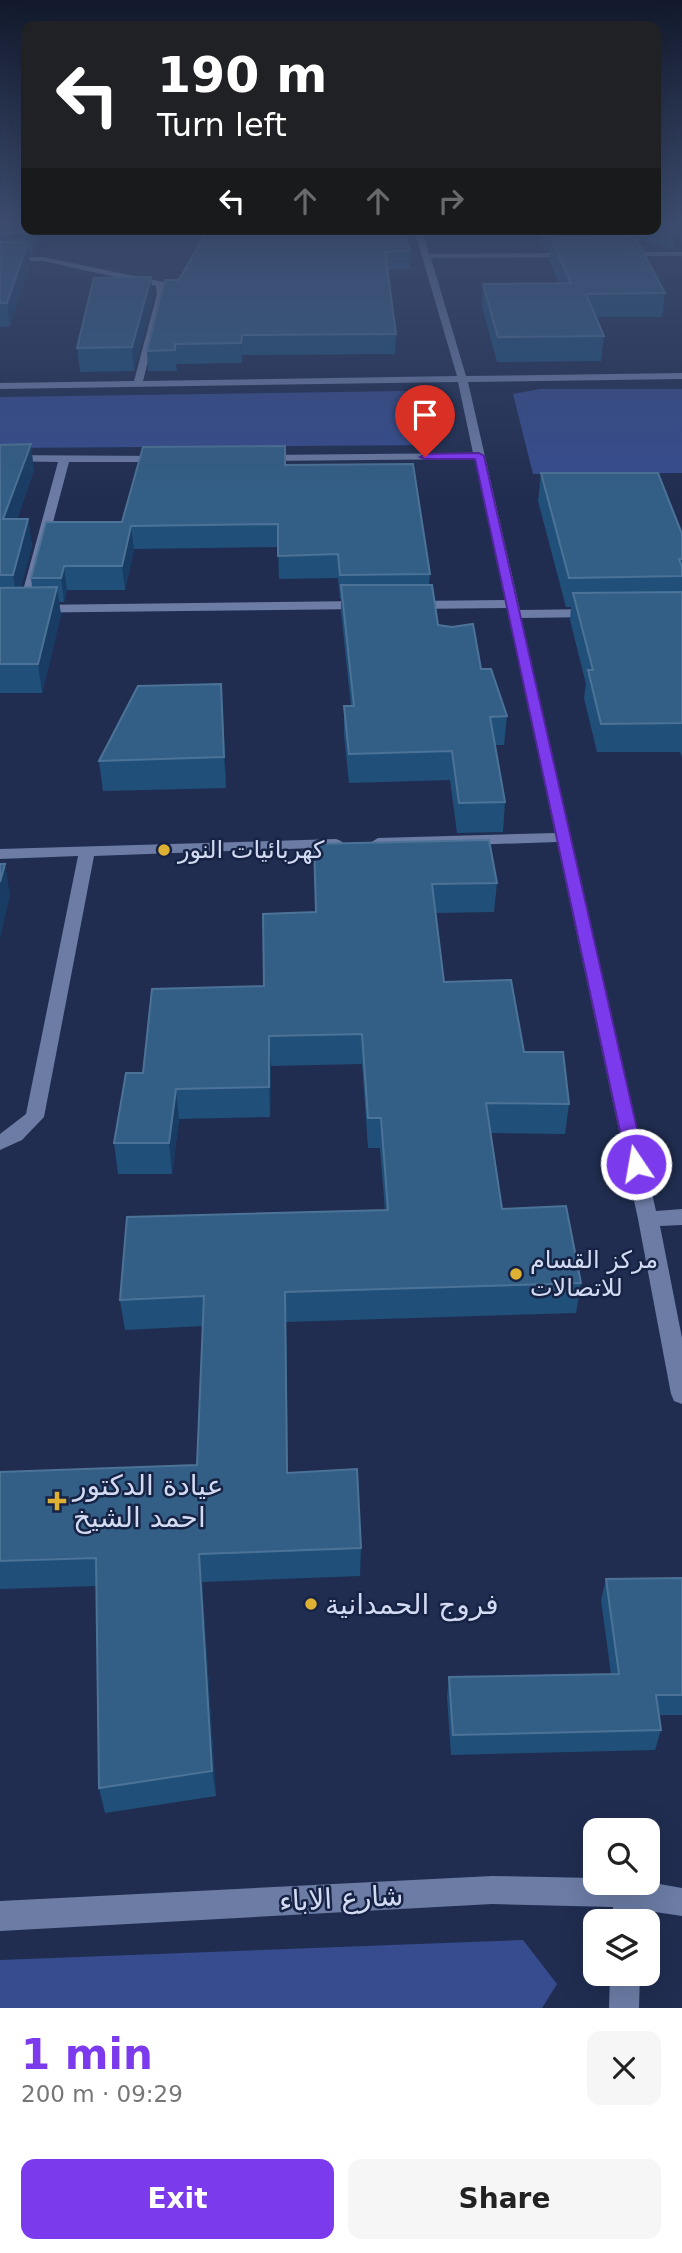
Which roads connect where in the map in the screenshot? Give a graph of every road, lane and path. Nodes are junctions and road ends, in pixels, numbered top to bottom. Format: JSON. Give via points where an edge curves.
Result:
{"nodes":[{"id":1,"x":155,"y":315,"type":"edge"},
{"id":2,"x":443,"y":315,"type":"edge"},
{"id":3,"x":682,"y":376,"type":"edge"},
{"id":4,"x":462,"y":378,"type":"junction"},
{"id":5,"x":138,"y":383,"type":"junction"},
{"id":6,"x":0,"y":386,"type":"edge"},
{"id":7,"x":479,"y":456,"type":"junction"},
{"id":8,"x":0,"y":458,"type":"edge"},
{"id":9,"x":182,"y":458,"type":"edge"},
{"id":10,"x":249,"y":458,"type":"edge"},
{"id":11,"x":64,"y":459,"type":"junction"},
{"id":12,"x":373,"y":605,"type":"edge"},
{"id":13,"x":400,"y":605,"type":"edge"},
{"id":14,"x":0,"y":609,"type":"edge"},
{"id":15,"x":24,"y":609,"type":"junction"},
{"id":16,"x":513,"y":609,"type":"junction"},
{"id":17,"x":612,"y":613,"type":"edge"},
{"id":18,"x":563,"y":837,"type":"junction"},
{"id":19,"x":87,"y":851,"type":"junction"},
{"id":20,"x":0,"y":854,"type":"edge"},
{"id":21,"x":0,"y":1143,"type":"edge"},
{"id":22,"x":682,"y":1217,"type":"edge"},
{"id":23,"x":648,"y":1219,"type":"junction"},
{"id":24,"x":682,"y":1394,"type":"edge"},
{"id":25,"x":682,"y":1902,"type":"edge"},
{"id":26,"x":627,"y":1907,"type":"edge"},
{"id":27,"x":0,"y":1916,"type":"edge"},
{"id":28,"x":625,"y":1986,"type":"edge"},
{"id":29,"x":624,"y":2008,"type":"edge"}],
"edges":[{"from":1,"to":5,"type":"street"},
{"from":2,"to":4,"type":"street"},
{"from":3,"to":4,"type":"street"},
{"from":4,"to":5,"type":"street"},
{"from":4,"to":7,"type":"street"},
{"from":5,"to":6,"type":"street"},
{"from":7,"to":10,"type":"street"},
{"from":7,"to":16,"type":"street"},
{"from":8,"to":11,"type":"street"},
{"from":9,"to":11,"type":"street"},
{"from":11,"to":15,"type":"street"},
{"from":12,"to":15,"type":"street"},
{"from":13,"to":16,"type":"street"},
{"from":14,"to":15,"type":"street"},
{"from":16,"to":17,"type":"street"},
{"from":16,"to":18,"type":"street"},
{"from":18,"to":19,"type":"street"},
{"from":18,"to":23,"type":"street"},
{"from":19,"to":20,"type":"street"},
{"from":19,"to":21,"type":"street","via":[[35,1117]]},
{"from":22,"to":23,"type":"street"},
{"from":23,"to":24,"type":"street"},
{"from":25,"to":26,"type":"street","name":"شارع الاباء"},
{"from":26,"to":27,"type":"street","name":"شارع الاباء","via":[[492,1891]]},
{"from":28,"to":29,"type":"street"}]}
